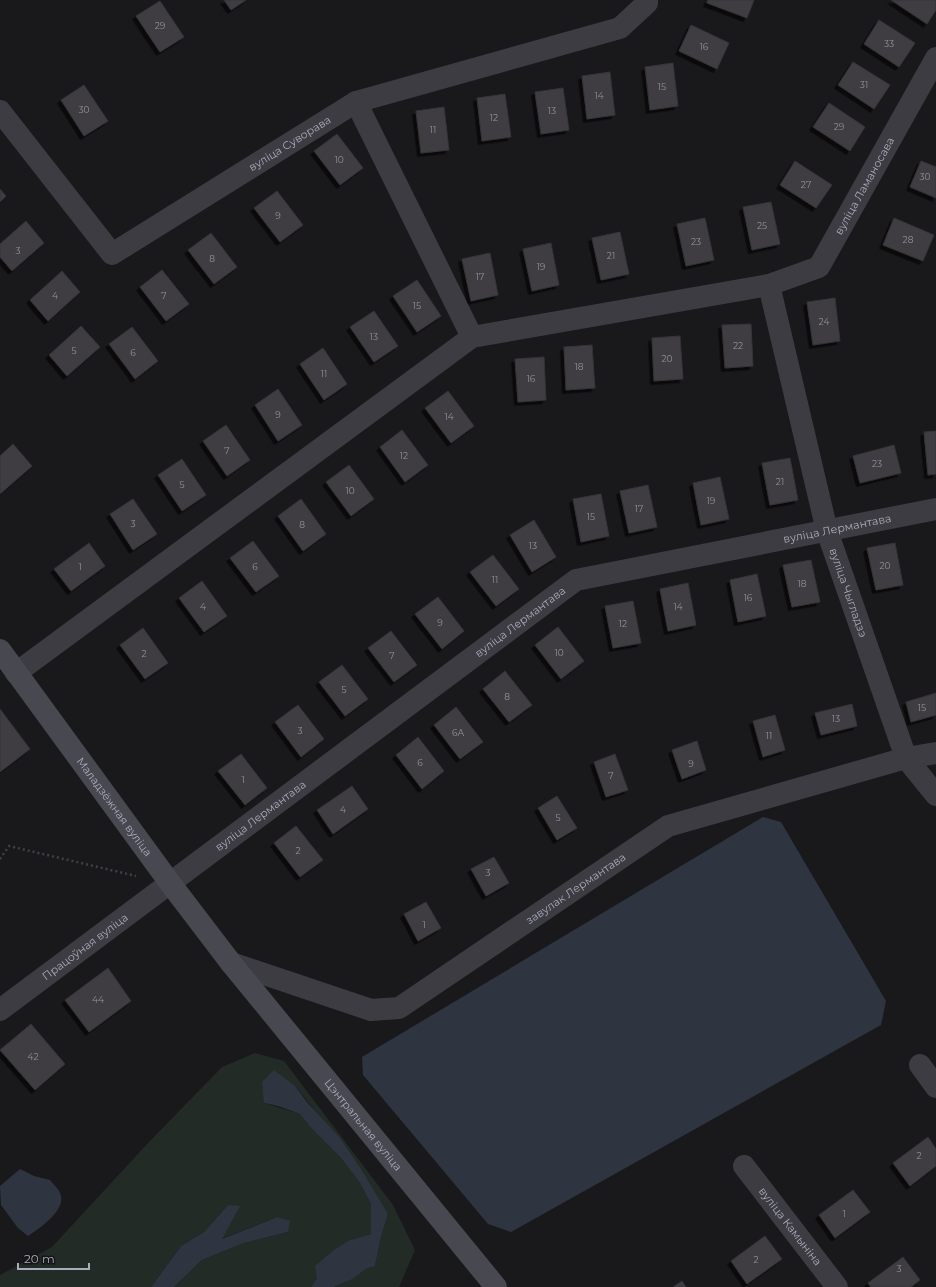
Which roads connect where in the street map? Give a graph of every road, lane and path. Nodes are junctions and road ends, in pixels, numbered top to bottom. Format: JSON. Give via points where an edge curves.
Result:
{"nodes":[{"id":1,"x":647,"y":0,"type":"edge"},
{"id":2,"x":936,"y":58,"type":"edge"},
{"id":3,"x":356,"y":102,"type":"junction"},
{"id":4,"x":0,"y":111,"type":"edge"},
{"id":5,"x":769,"y":285,"type":"junction"},
{"id":6,"x":472,"y":336,"type":"junction"},
{"id":7,"x":936,"y":509,"type":"edge"},
{"id":8,"x":827,"y":531,"type":"junction"},
{"id":9,"x":0,"y":650,"type":"edge"},
{"id":10,"x":16,"y":673,"type":"junction"},
{"id":11,"x":936,"y":753,"type":"edge"},
{"id":12,"x":906,"y":758,"type":"junction"},
{"id":13,"x":936,"y":795,"type":"edge"},
{"id":14,"x":0,"y":859,"type":"edge"},
{"id":15,"x":170,"y":883,"type":"junction"},
{"id":16,"x":231,"y":963,"type":"junction"},
{"id":17,"x":0,"y":1010,"type":"edge"},
{"id":18,"x":920,"y":1065,"type":"dead end"},
{"id":19,"x":936,"y":1087,"type":"edge"},
{"id":20,"x":744,"y":1166,"type":"dead end"},
{"id":21,"x":496,"y":1287,"type":"edge"},
{"id":22,"x":837,"y":1287,"type":"edge"}],
"edges":[{"from":1,"to":3,"type":"street","name":"вуліца Суворава","via":[[647,3],[620,28]]},
{"from":2,"to":5,"type":"street","name":"вуліца Ламаносава","via":[[820,267]]},
{"from":3,"to":4,"type":"street","name":"вуліца Суворава","via":[[112,254]]},
{"from":3,"to":6,"type":"street"},
{"from":5,"to":6,"type":"street","name":"вуліца Ламаносава"},
{"from":5,"to":8,"type":"street","name":"вуліца Чыгладзэ"},
{"from":6,"to":10,"type":"street"},
{"from":7,"to":8,"type":"street","name":"вуліца Лермантава"},
{"from":8,"to":12,"type":"street","name":"вуліца Чыгладзэ"},
{"from":8,"to":15,"type":"street","name":"вуліца Лермантава","via":[[576,580]]},
{"from":9,"to":10,"type":"street","name":"Маладзёжная вуліца"},
{"from":10,"to":15,"type":"street","name":"Маладзёжная вуліца"},
{"from":11,"to":12,"type":"street","name":"завулак Лермантава"},
{"from":12,"to":13,"type":"street","name":"вуліца Чыгладзэ"},
{"from":12,"to":16,"type":"street","name":"завулак Лермантава","via":[[668,826],[398,1008],[372,1010]]},
{"from":14,"to":15,"type":"path","via":[[9,846]]},
{"from":15,"to":16,"type":"street","name":"Маладзёжная вуліца"},
{"from":15,"to":17,"type":"street","name":"Працоўная вуліца"},
{"from":16,"to":21,"type":"street","name":"Цэнтральная вуліца"},
{"from":18,"to":19,"type":"street"},
{"from":20,"to":22,"type":"street","name":"вуліца Камыніна"}]}
